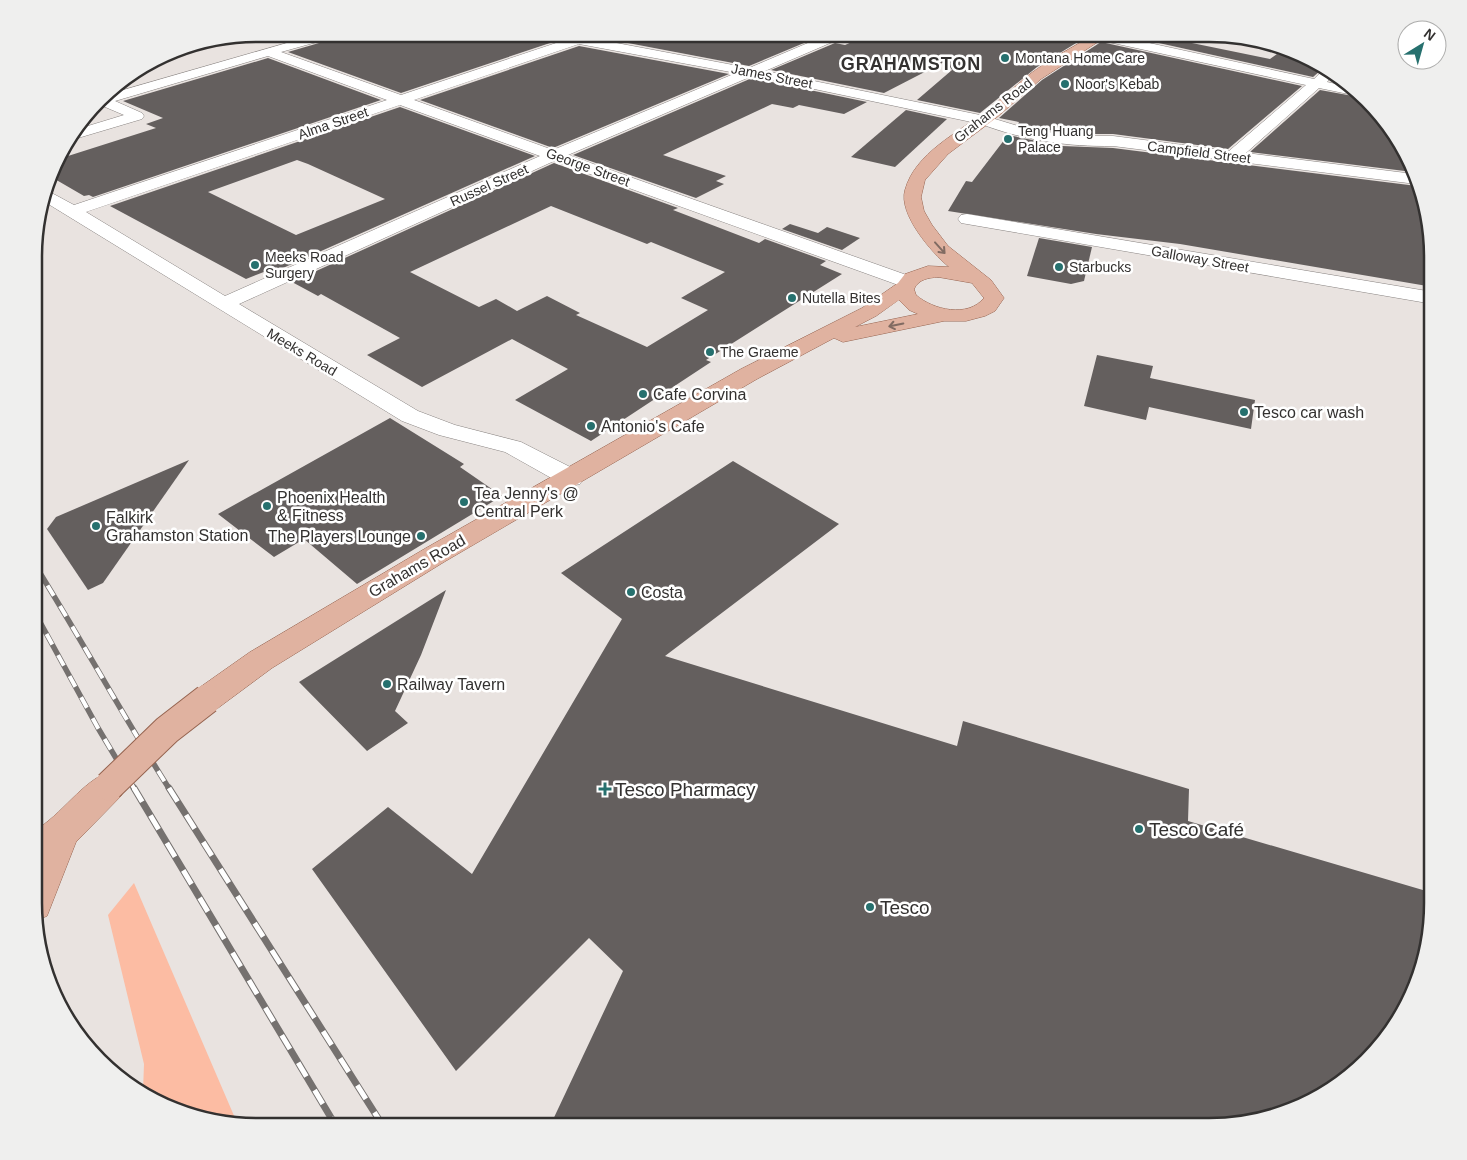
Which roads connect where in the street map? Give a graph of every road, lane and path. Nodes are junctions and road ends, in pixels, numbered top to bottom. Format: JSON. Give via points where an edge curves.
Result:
{"nodes":[{"id":1,"x":303,"y":42,"type":"edge"},
{"id":2,"x":572,"y":42,"type":"edge"},
{"id":3,"x":589,"y":42,"type":"edge"},
{"id":4,"x":821,"y":42,"type":"edge"},
{"id":5,"x":1088,"y":42,"type":"edge"},
{"id":6,"x":1129,"y":42,"type":"edge"},
{"id":7,"x":268,"y":52,"type":"junction"},
{"id":8,"x":751,"y":72,"type":"junction"},
{"id":9,"x":1325,"y":76,"type":"edge"},
{"id":10,"x":1317,"y":84,"type":"junction"},
{"id":11,"x":1343,"y":89,"type":"edge"},
{"id":12,"x":116,"y":96,"type":"edge"},
{"id":13,"x":401,"y":100,"type":"junction"},
{"id":14,"x":108,"y":103,"type":"edge"},
{"id":15,"x":985,"y":120,"type":"junction"},
{"id":16,"x":83,"y":132,"type":"edge"},
{"id":17,"x":555,"y":155,"type":"junction"},
{"id":18,"x":1234,"y":156,"type":"junction"},
{"id":19,"x":1409,"y":178,"type":"edge"},
{"id":20,"x":51,"y":198,"type":"edge"},
{"id":21,"x":916,"y":210,"type":"junction"},
{"id":22,"x":72,"y":211,"type":"junction"},
{"id":23,"x":967,"y":219,"type":"dead end"},
{"id":24,"x":913,"y":272,"type":"junction"},
{"id":25,"x":975,"y":278,"type":"junction"},
{"id":26,"x":1424,"y":296,"type":"edge"},
{"id":27,"x":223,"y":304,"type":"junction"},
{"id":28,"x":944,"y":315,"type":"junction"},
{"id":29,"x":806,"y":346,"type":"junction"},
{"id":30,"x":570,"y":478,"type":"junction"},
{"id":31,"x":48,"y":841,"type":"edge"},
{"id":32,"x":42,"y":868,"type":"edge"}],
"edges":[{"from":1,"to":7,"type":"street"},
{"from":2,"to":13,"type":"street","name":"Alma Street"},
{"from":3,"to":8,"type":"street","name":"James Street"},
{"from":4,"to":8,"type":"street","name":"Russel Street"},
{"from":5,"to":15,"type":"main road","name":"Grahams Road","via":[[1035,77]]},
{"from":6,"to":10,"type":"street"},
{"from":7,"to":12,"type":"street"},
{"from":7,"to":13,"type":"street","name":"George Street"},
{"from":8,"to":15,"type":"street","name":"James Street"},
{"from":8,"to":17,"type":"street","name":"Russel Street"},
{"from":9,"to":10,"type":"street"},
{"from":10,"to":11,"type":"street"},
{"from":10,"to":18,"type":"street"},
{"from":13,"to":17,"type":"street","name":"George Street"},
{"from":13,"to":22,"type":"street","name":"Alma Street"},
{"from":14,"to":16,"type":"street","via":[[136,116]]},
{"from":15,"to":18,"type":"street","name":"Campfield Street","via":[[1040,135]]},
{"from":15,"to":21,"type":"main road","name":"Grahams Road","via":[[949,145],[924,170],[913,191]]},
{"from":17,"to":24,"type":"street","name":"George Street"},
{"from":17,"to":27,"type":"street","name":"Russel Street"},
{"from":18,"to":19,"type":"street","name":"Campfield Street"},
{"from":20,"to":22,"type":"street","name":"Meeks Road"},
{"from":21,"to":24,"type":"main road","name":"Grahams Road"},
{"from":21,"to":25,"type":"main road","name":"Grahams Road","one_way":true,"via":[[936,245]]},
{"from":22,"to":27,"type":"street","name":"Meeks Road"},
{"from":23,"to":26,"type":"street","name":"Galloway Street"},
{"from":24,"to":25,"type":"main road","via":[[944,271]]},
{"from":24,"to":28,"type":"main road","via":[[905,294],[909,300],[918,307]]},
{"from":24,"to":29,"type":"main road","name":"Grahams Road","via":[[870,312]]},
{"from":25,"to":28,"type":"main road","name":"Grahams Road","via":[[992,290],[994,298],[991,305],[976,313]]},
{"from":27,"to":30,"type":"street","name":"Meeks Road","via":[[410,416],[433,426],[513,447]]},
{"from":28,"to":29,"type":"main road","name":"Grahams Road","one_way":true},
{"from":29,"to":30,"type":"main road","name":"Grahams Road","via":[[749,374]]},
{"from":30,"to":31,"type":"main road","name":"Grahams Road","bridge":true,"via":[[261,660],[167,730]]},
{"from":31,"to":32,"type":"main road","name":"Grahams Road"}]}
